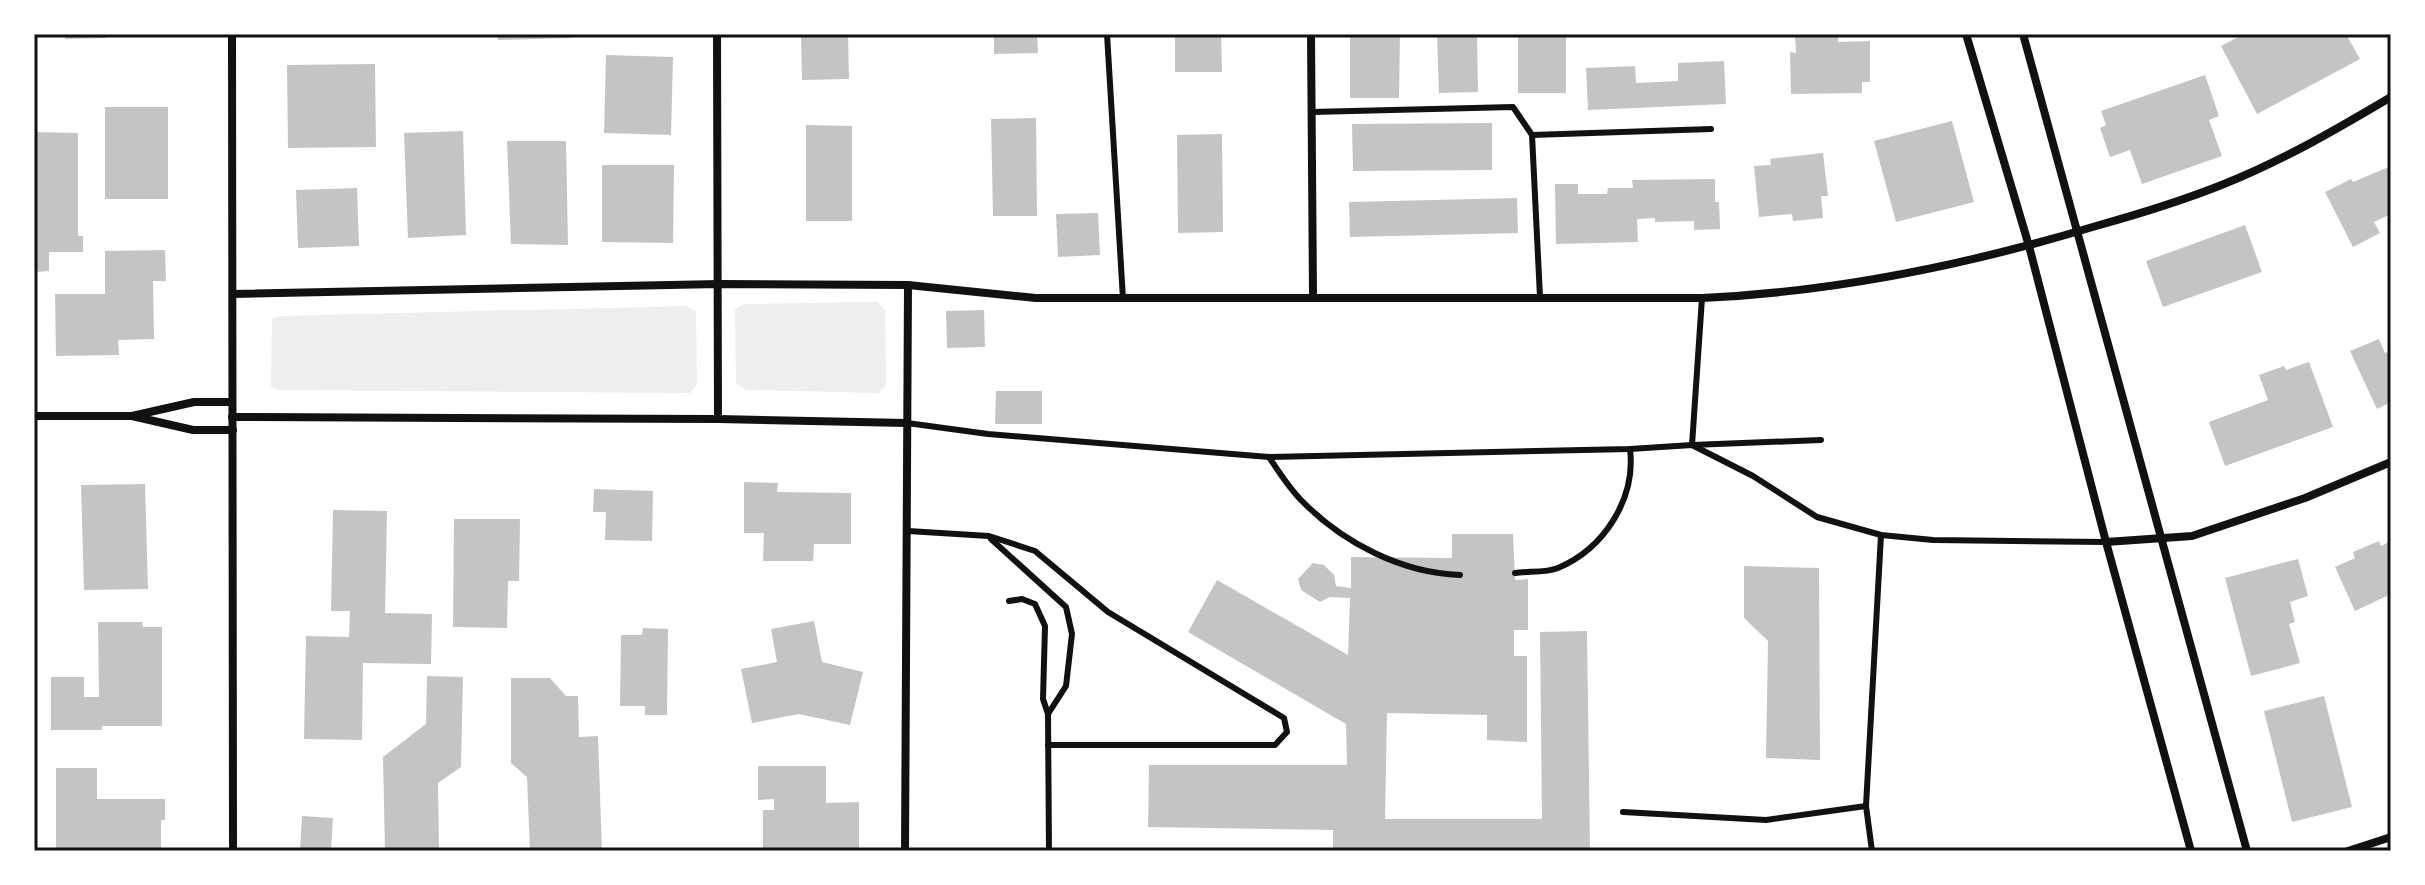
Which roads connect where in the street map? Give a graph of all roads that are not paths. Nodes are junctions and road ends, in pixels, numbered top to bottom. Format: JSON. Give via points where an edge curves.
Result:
{"nodes":[{"id":1,"x":232,"y":34,"type":"edge"},
{"id":2,"x":717,"y":34,"type":"edge"},
{"id":3,"x":1107,"y":34,"type":"edge"},
{"id":4,"x":1311,"y":34,"type":"edge"},
{"id":5,"x":1966,"y":34,"type":"edge"},
{"id":6,"x":2023,"y":34,"type":"edge"},
{"id":7,"x":2391,"y":97,"type":"edge"},
{"id":8,"x":1312,"y":112,"type":"junction"},
{"id":9,"x":1711,"y":129,"type":"dead end"},
{"id":10,"x":1532,"y":135,"type":"junction"},
{"id":11,"x":2078,"y":232,"type":"junction"},
{"id":12,"x":2029,"y":246,"type":"junction"},
{"id":13,"x":719,"y":284,"type":"junction"},
{"id":14,"x":908,"y":285,"type":"junction"},
{"id":15,"x":233,"y":294,"type":"junction"},
{"id":16,"x":1313,"y":297,"type":"junction"},
{"id":17,"x":1540,"y":297,"type":"junction"},
{"id":18,"x":1702,"y":298,"type":"junction"},
{"id":19,"x":1123,"y":299,"type":"junction"},
{"id":20,"x":232,"y":402,"type":"junction"},
{"id":21,"x":34,"y":416,"type":"edge"},
{"id":22,"x":132,"y":416,"type":"junction"},
{"id":23,"x":232,"y":417,"type":"junction"},
{"id":24,"x":718,"y":419,"type":"junction"},
{"id":25,"x":907,"y":423,"type":"junction"},
{"id":26,"x":233,"y":430,"type":"junction"},
{"id":27,"x":1821,"y":440,"type":"dead end"},
{"id":28,"x":1692,"y":445,"type":"junction"},
{"id":29,"x":1630,"y":449,"type":"junction"},
{"id":30,"x":1269,"y":457,"type":"junction"},
{"id":31,"x":2391,"y":462,"type":"edge"},
{"id":32,"x":908,"y":531,"type":"junction"},
{"id":33,"x":1881,"y":535,"type":"junction"},
{"id":34,"x":989,"y":536,"type":"junction"},
{"id":35,"x":2162,"y":539,"type":"junction"},
{"id":36,"x":2106,"y":542,"type":"junction"},
{"id":37,"x":1515,"y":573,"type":"dead end"},
{"id":38,"x":1460,"y":575,"type":"dead end"},
{"id":39,"x":1009,"y":601,"type":"dead end"},
{"id":40,"x":1048,"y":714,"type":"junction"},
{"id":41,"x":1048,"y":745,"type":"junction"},
{"id":42,"x":1866,"y":806,"type":"junction"},
{"id":43,"x":1623,"y":812,"type":"dead end"},
{"id":44,"x":2391,"y":837,"type":"edge"},
{"id":45,"x":233,"y":851,"type":"edge"},
{"id":46,"x":905,"y":851,"type":"edge"},
{"id":47,"x":1049,"y":851,"type":"edge"},
{"id":48,"x":1872,"y":851,"type":"edge"},
{"id":49,"x":2191,"y":851,"type":"edge"},
{"id":50,"x":2247,"y":851,"type":"edge"},
{"id":51,"x":2348,"y":851,"type":"edge"}],
"edges":[{"from":1,"to":15,"type":"street"},
{"from":2,"to":13,"type":"street"},
{"from":3,"to":19,"type":"lane"},
{"from":4,"to":8,"type":"street"},
{"from":5,"to":12,"type":"street"},
{"from":6,"to":11,"type":"street"},
{"from":7,"to":11,"type":"street","via":[[2224,185]]},
{"from":8,"to":10,"type":"lane","via":[[1513,107]]},
{"from":8,"to":16,"type":"street"},
{"from":9,"to":10,"type":"lane"},
{"from":10,"to":17,"type":"lane"},
{"from":11,"to":12,"type":"street"},
{"from":11,"to":35,"type":"street"},
{"from":12,"to":18,"type":"street","via":[[1857,283]]},
{"from":12,"to":36,"type":"street"},
{"from":13,"to":14,"type":"street"},
{"from":13,"to":15,"type":"street"},
{"from":13,"to":24,"type":"street"},
{"from":14,"to":19,"type":"street","via":[[1036,298]]},
{"from":14,"to":25,"type":"street"},
{"from":15,"to":20,"type":"street"},
{"from":16,"to":17,"type":"street"},
{"from":16,"to":19,"type":"street"},
{"from":17,"to":18,"type":"street"},
{"from":18,"to":28,"type":"lane"},
{"from":20,"to":22,"type":"street","via":[[194,402]]},
{"from":20,"to":23,"type":"street"},
{"from":21,"to":22,"type":"street"},
{"from":22,"to":26,"type":"street","via":[[193,430]]},
{"from":23,"to":24,"type":"street"},
{"from":23,"to":26,"type":"street"},
{"from":24,"to":25,"type":"street"},
{"from":25,"to":30,"type":"lane"},
{"from":25,"to":32,"type":"street"},
{"from":26,"to":45,"type":"street"},
{"from":27,"to":28,"type":"lane"},
{"from":28,"to":29,"type":"lane"},
{"from":28,"to":33,"type":"lane","via":[[1817,517]]},
{"from":29,"to":30,"type":"lane"},
{"from":29,"to":37,"type":"lane","via":[[1633,470],[1627,496],[1597,539],[1556,569]]},
{"from":30,"to":38,"type":"lane","via":[[1302,502],[1366,548],[1415,570]]},
{"from":31,"to":35,"type":"street","via":[[2192,536]]},
{"from":32,"to":34,"type":"lane"},
{"from":32,"to":46,"type":"street"},
{"from":33,"to":36,"type":"lane"},
{"from":33,"to":42,"type":"lane"},
{"from":34,"to":40,"type":"lane","via":[[1066,607],[1072,634],[1066,686]]},
{"from":34,"to":41,"type":"lane","via":[[1035,551],[1108,612],[1284,718],[1287,732],[1275,745]]},
{"from":35,"to":36,"type":"street"},
{"from":35,"to":50,"type":"street"},
{"from":36,"to":49,"type":"street"},
{"from":39,"to":40,"type":"lane","via":[[1035,604],[1045,626],[1043,699]]},
{"from":40,"to":41,"type":"lane"},
{"from":41,"to":47,"type":"lane"},
{"from":42,"to":43,"type":"lane","via":[[1766,820]]},
{"from":42,"to":48,"type":"lane"},
{"from":44,"to":51,"type":"street"}]}
